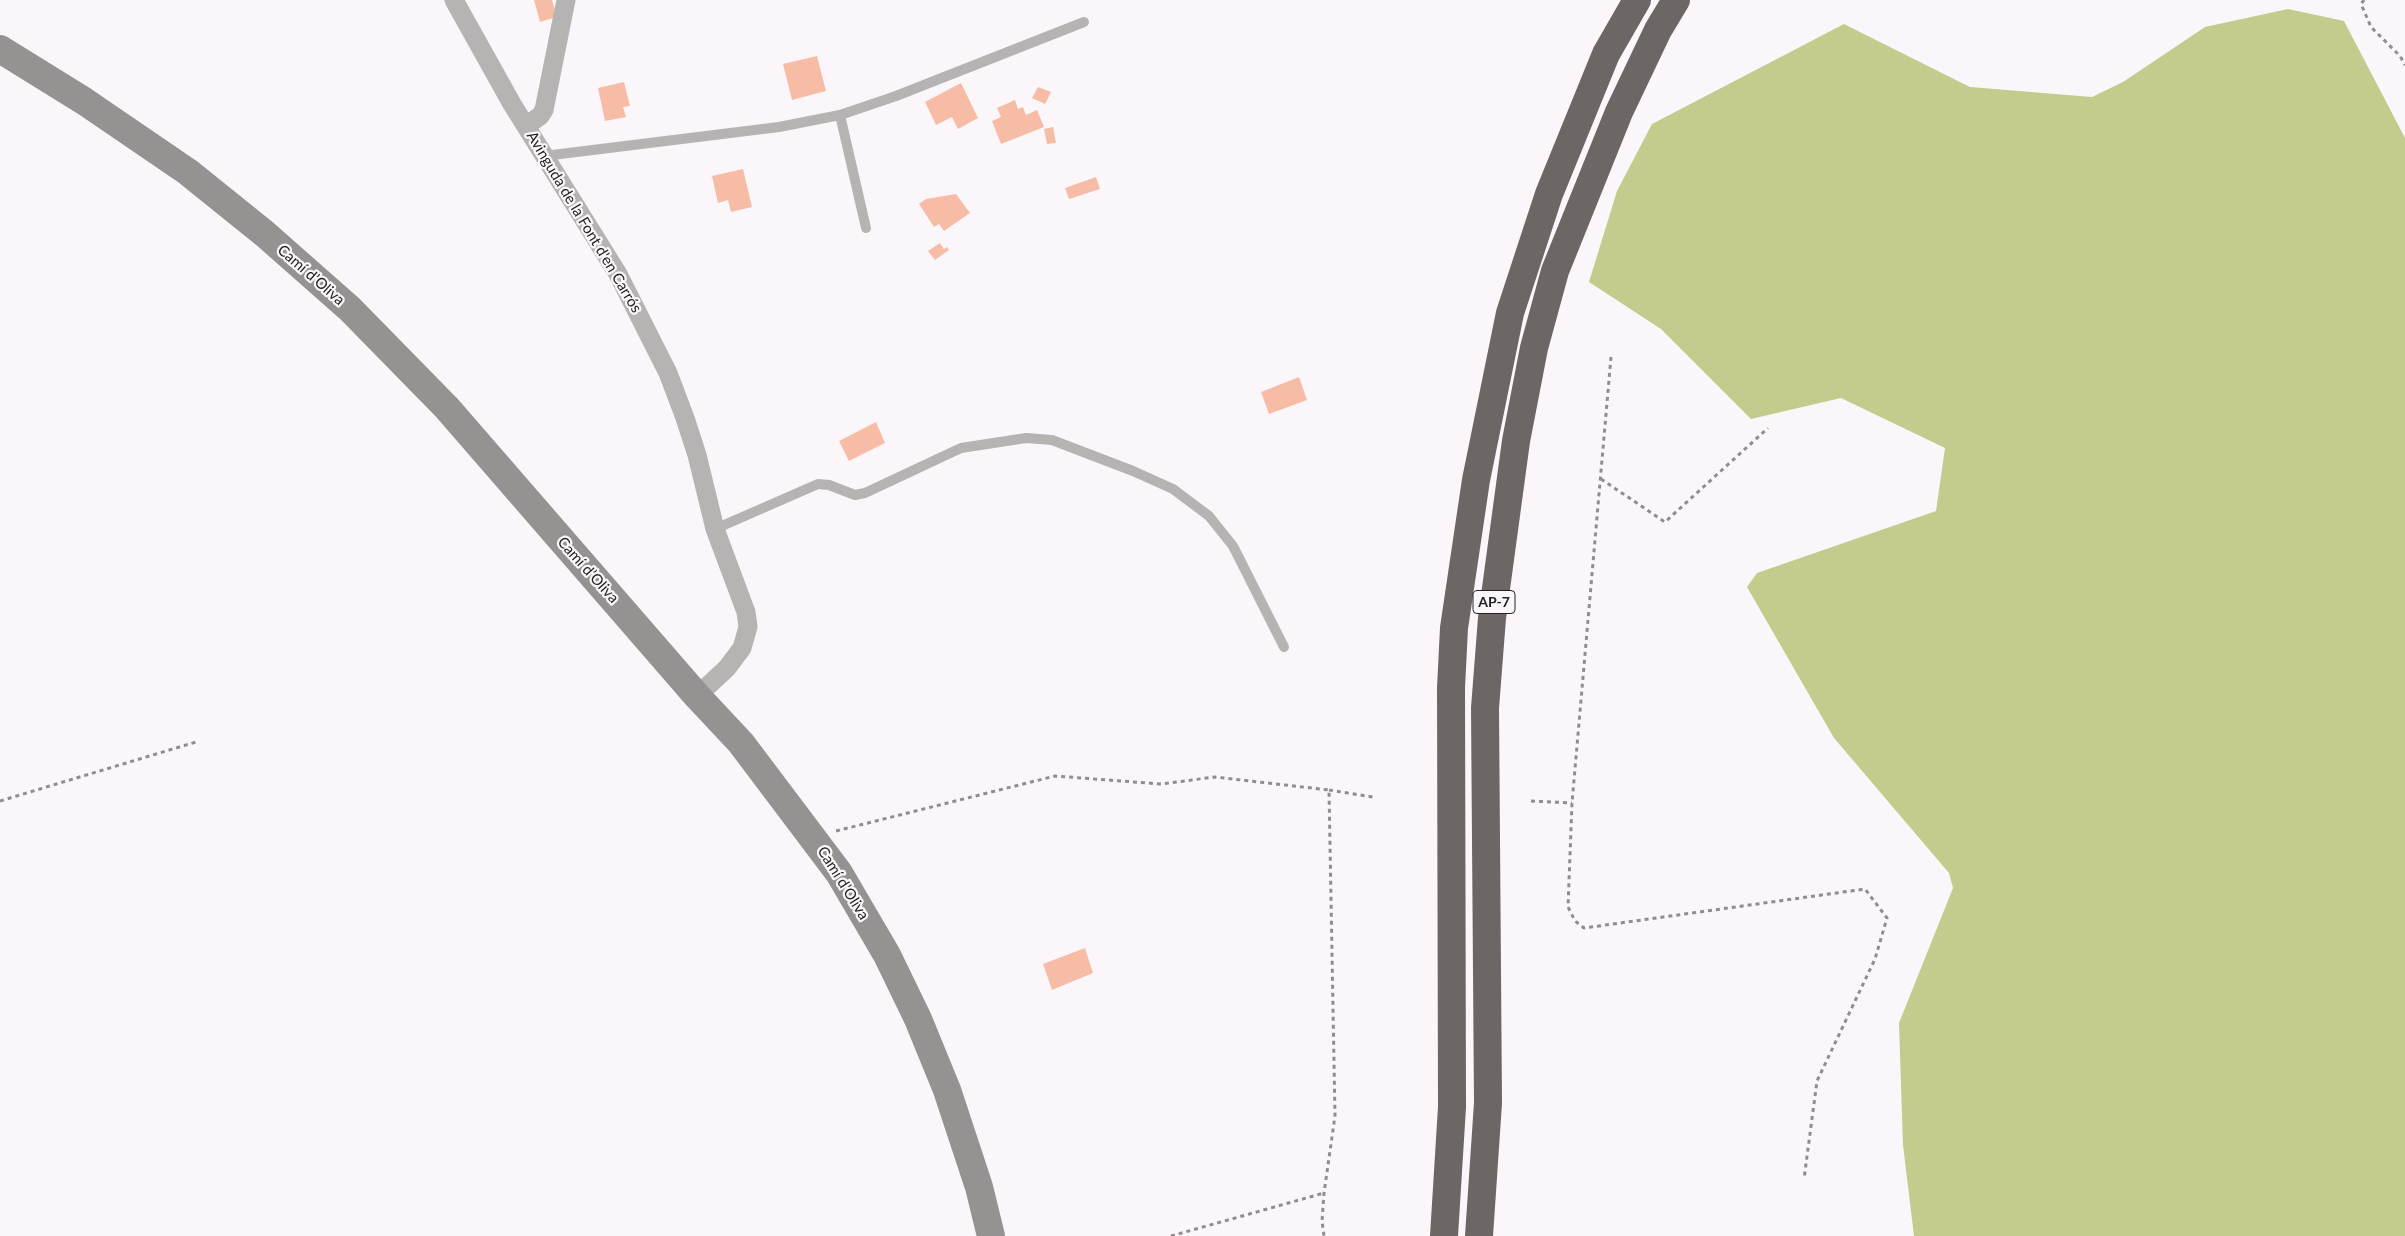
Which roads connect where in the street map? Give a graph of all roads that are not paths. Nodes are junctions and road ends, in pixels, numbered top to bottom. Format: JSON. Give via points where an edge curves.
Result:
{"nodes":[{"id":1,"x":454,"y":0,"type":"edge"},
{"id":2,"x":566,"y":0,"type":"edge"},
{"id":3,"x":1637,"y":0,"type":"edge"},
{"id":4,"x":1676,"y":0,"type":"edge"},
{"id":5,"x":1084,"y":22,"type":"dead end"},
{"id":6,"x":0,"y":49,"type":"edge"},
{"id":7,"x":840,"y":115,"type":"junction"},
{"id":8,"x":526,"y":126,"type":"junction"},
{"id":9,"x":544,"y":156,"type":"junction"},
{"id":10,"x":866,"y":228,"type":"dead end"},
{"id":11,"x":715,"y":529,"type":"junction"},
{"id":12,"x":1284,"y":647,"type":"dead end"},
{"id":13,"x":697,"y":696,"type":"junction"},
{"id":14,"x":991,"y":1236,"type":"edge"},
{"id":15,"x":1444,"y":1236,"type":"edge"},
{"id":16,"x":1479,"y":1236,"type":"edge"}],
"edges":[{"from":1,"to":8,"type":"street","name":"Avinguda de la Font d'en Carrós"},
{"from":2,"to":8,"type":"street","via":[[544,110]]},
{"from":3,"to":15,"type":"highway","number":"AP-7","via":[[1606,54],[1549,194],[1510,314],[1476,480],[1454,628],[1451,688],[1452,1107]]},
{"from":4,"to":16,"type":"highway","number":"AP-7","via":[[1619,112],[1555,271],[1534,348],[1515,450],[1492,618],[1485,708],[1488,1103]]},
{"from":5,"to":7,"type":"lane"},
{"from":6,"to":13,"type":"street","name":"Camí d’Oliva","via":[[188,172],[350,309],[447,408]]},
{"from":7,"to":9,"type":"lane","via":[[779,127]]},
{"from":7,"to":10,"type":"lane"},
{"from":8,"to":9,"type":"street","name":"Avinguda de la Font d'en Carrós"},
{"from":9,"to":11,"type":"street","name":"Avinguda de la Font d'en Carrós","via":[[618,274],[668,373],[697,455]]},
{"from":11,"to":12,"type":"lane","via":[[818,484],[855,495],[865,494],[961,448],[1026,438],[1052,440],[1173,489],[1209,516],[1233,546]]},
{"from":11,"to":13,"type":"street","name":"Avinguda de la Font d'en Carrós","via":[[746,612],[748,627],[742,648],[727,668]]},
{"from":13,"to":14,"type":"street","name":"Camí d’Oliva","via":[[742,743],[813,836],[886,955],[918,1019],[964,1139]]}]}
